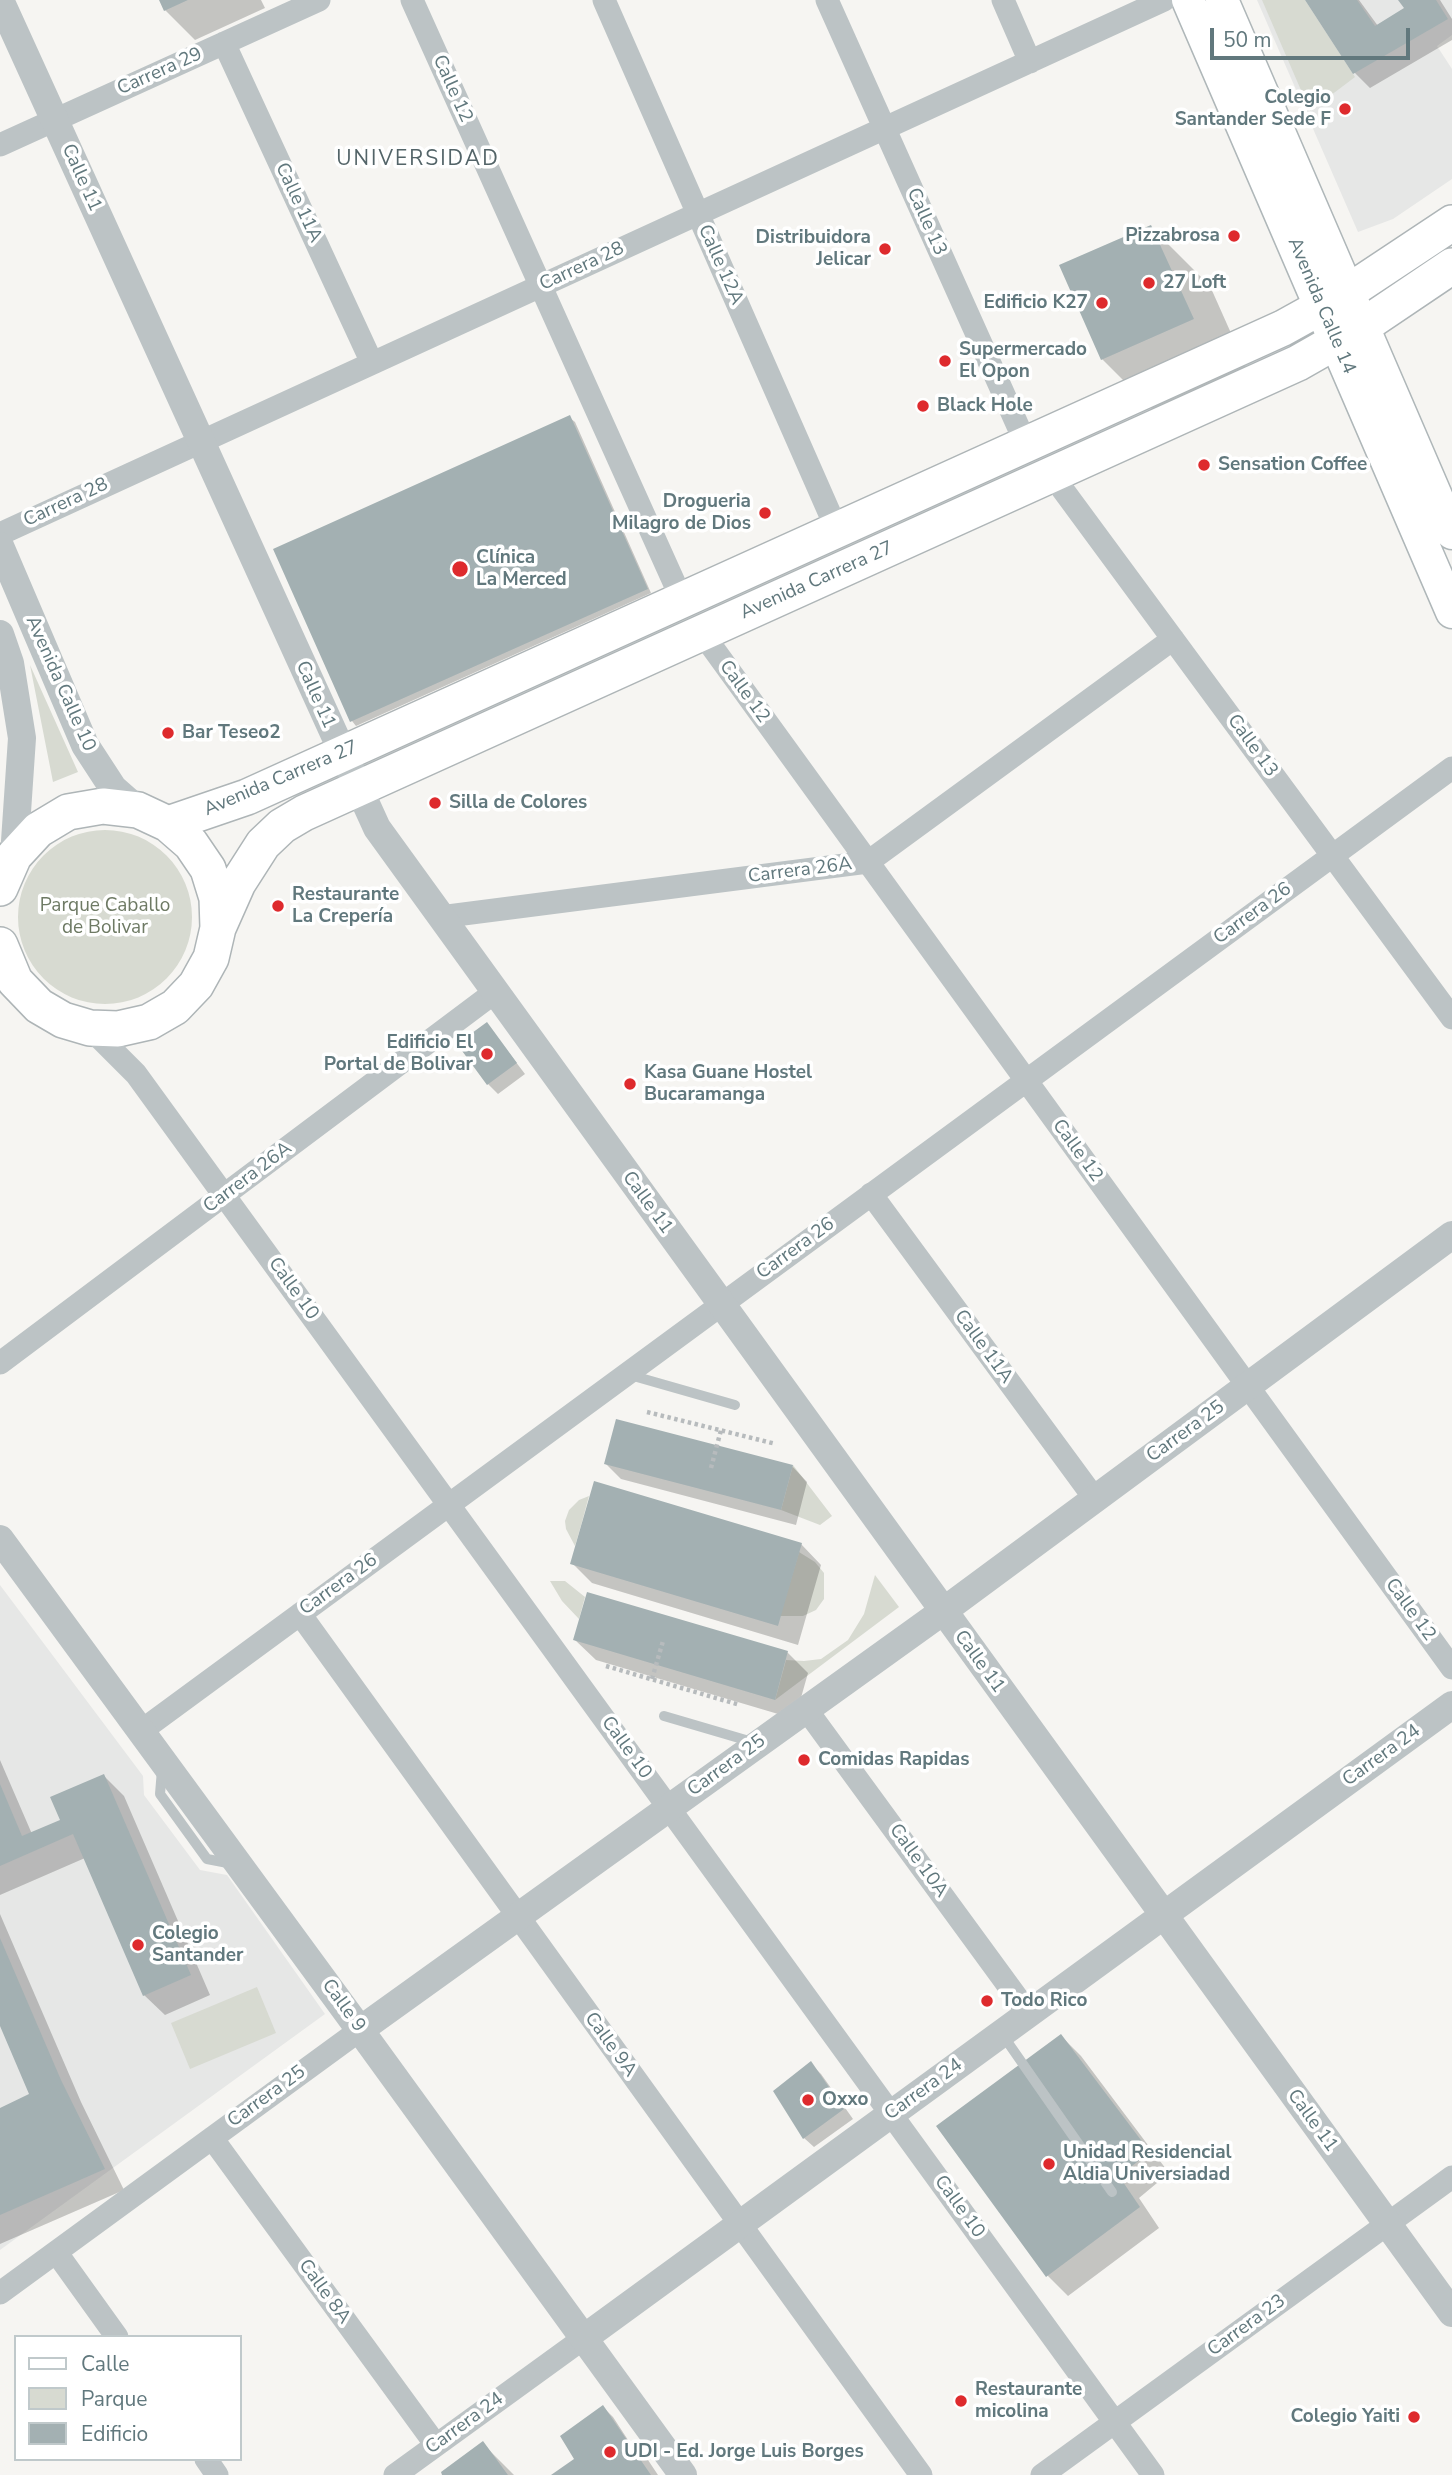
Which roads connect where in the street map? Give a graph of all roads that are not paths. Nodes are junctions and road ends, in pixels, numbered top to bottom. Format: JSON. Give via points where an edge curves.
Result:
{"nodes":[{"id":1,"x":1,"y":0,"type":"edge"},
{"id":2,"x":319,"y":0,"type":"edge"},
{"id":3,"x":412,"y":0,"type":"edge"},
{"id":4,"x":604,"y":0,"type":"edge"},
{"id":5,"x":827,"y":0,"type":"edge"},
{"id":6,"x":1003,"y":0,"type":"edge"},
{"id":7,"x":1164,"y":0,"type":"edge"},
{"id":8,"x":1188,"y":0,"type":"edge"},
{"id":9,"x":1222,"y":0,"type":"edge"},
{"id":10,"x":224,"y":43,"type":"junction"},
{"id":11,"x":1030,"y":62,"type":"junction"},
{"id":12,"x":55,"y":120,"type":"junction"},
{"id":13,"x":884,"y":129,"type":"junction"},
{"id":14,"x":0,"y":145,"type":"edge"},
{"id":15,"x":698,"y":214,"type":"junction"},
{"id":16,"x":1452,"y":223,"type":"edge"},
{"id":17,"x":1452,"y":266,"type":"edge"},
{"id":18,"x":541,"y":286,"type":"junction"},
{"id":19,"x":1335,"y":300,"type":"junction"},
{"id":20,"x":1349,"y":334,"type":"junction"},
{"id":21,"x":372,"y":363,"type":"junction"},
{"id":22,"x":201,"y":442,"type":"junction"},
{"id":23,"x":1026,"y":444,"type":"junction"},
{"id":24,"x":1052,"y":475,"type":"junction"},
{"id":25,"x":837,"y":530,"type":"junction"},
{"id":26,"x":1452,"y":533,"type":"edge"},
{"id":27,"x":0,"y":534,"type":"edge"},
{"id":28,"x":0,"y":546,"type":"edge"},
{"id":29,"x":682,"y":600,"type":"junction"},
{"id":30,"x":1452,"y":612,"type":"edge"},
{"id":31,"x":702,"y":633,"type":"junction"},
{"id":32,"x":0,"y":634,"type":"edge"},
{"id":33,"x":1173,"y":639,"type":"junction"},
{"id":34,"x":343,"y":754,"type":"junction"},
{"id":35,"x":1452,"y":768,"type":"edge"},
{"id":36,"x":358,"y":788,"type":"junction"},
{"id":37,"x":153,"y":817,"type":"junction"},
{"id":38,"x":14,"y":856,"type":"junction"},
{"id":39,"x":1333,"y":856,"type":"junction"},
{"id":40,"x":868,"y":862,"type":"junction"},
{"id":41,"x":0,"y":888,"type":"edge"},
{"id":42,"x":440,"y":917,"type":"junction"},
{"id":43,"x":218,"y":929,"type":"junction"},
{"id":44,"x":0,"y":946,"type":"edge"},
{"id":45,"x":495,"y":992,"type":"junction"},
{"id":46,"x":1452,"y":1018,"type":"edge"},
{"id":47,"x":90,"y":1028,"type":"junction"},
{"id":48,"x":1026,"y":1081,"type":"junction"},
{"id":49,"x":872,"y":1194,"type":"junction"},
{"id":50,"x":224,"y":1195,"type":"junction"},
{"id":51,"x":1452,"y":1235,"type":"edge"},
{"id":52,"x":721,"y":1305,"type":"junction"},
{"id":53,"x":0,"y":1363,"type":"edge"},
{"id":54,"x":627,"y":1374,"type":"junction"},
{"id":55,"x":1248,"y":1386,"type":"junction"},
{"id":56,"x":735,"y":1405,"type":"dead end"},
{"id":57,"x":1095,"y":1499,"type":"junction"},
{"id":58,"x":449,"y":1504,"type":"junction"},
{"id":59,"x":0,"y":1539,"type":"edge"},
{"id":60,"x":943,"y":1612,"type":"junction"},
{"id":61,"x":300,"y":1614,"type":"junction"},
{"id":62,"x":1452,"y":1668,"type":"edge"},
{"id":63,"x":1452,"y":1705,"type":"edge"},
{"id":64,"x":806,"y":1709,"type":"junction"},
{"id":65,"x":663,"y":1716,"type":"dead end"},
{"id":66,"x":141,"y":1731,"type":"junction"},
{"id":67,"x":758,"y":1744,"type":"junction"},
{"id":68,"x":669,"y":1807,"type":"junction"},
{"id":69,"x":1163,"y":1916,"type":"junction"},
{"id":70,"x":517,"y":1917,"type":"junction"},
{"id":71,"x":1029,"y":2014,"type":"junction"},
{"id":72,"x":360,"y":2029,"type":"junction"},
{"id":73,"x":1002,"y":2034,"type":"junction"},
{"id":74,"x":891,"y":2114,"type":"junction"},
{"id":75,"x":212,"y":2138,"type":"junction"},
{"id":76,"x":1452,"y":2177,"type":"edge"},
{"id":77,"x":1112,"y":2192,"type":"dead end"},
{"id":78,"x":739,"y":2225,"type":"junction"},
{"id":79,"x":1387,"y":2225,"type":"junction"},
{"id":80,"x":55,"y":2252,"type":"junction"},
{"id":81,"x":0,"y":2293,"type":"edge"},
{"id":82,"x":1452,"y":2314,"type":"edge"},
{"id":83,"x":116,"y":2335,"type":"edge"},
{"id":84,"x":584,"y":2338,"type":"junction"},
{"id":85,"x":1115,"y":2422,"type":"junction"},
{"id":86,"x":436,"y":2445,"type":"junction"},
{"id":87,"x":395,"y":2475,"type":"edge"},
{"id":88,"x":683,"y":2475,"type":"edge"},
{"id":89,"x":921,"y":2475,"type":"edge"},
{"id":90,"x":1042,"y":2475,"type":"edge"},
{"id":91,"x":1153,"y":2475,"type":"edge"}],
"edges":[{"from":1,"to":12,"type":"street","name":"Calle 11"},
{"from":2,"to":10,"type":"street","name":"Carrera 29"},
{"from":3,"to":18,"type":"street","name":"Calle 12"},
{"from":4,"to":15,"type":"street","name":"Calle 12A"},
{"from":5,"to":13,"type":"street","name":"Calle 13"},
{"from":6,"to":11,"type":"street"},
{"from":7,"to":11,"type":"street","name":"Carrera 28"},
{"from":8,"to":19,"type":"main road","name":"Avenida Calle 14"},
{"from":9,"to":19,"type":"main road","name":"Avenida Calle 14"},
{"from":10,"to":12,"type":"street","name":"Carrera 29"},
{"from":10,"to":21,"type":"street","name":"Calle 11A"},
{"from":11,"to":13,"type":"street","name":"Carrera 28"},
{"from":12,"to":14,"type":"street","name":"Carrera 29"},
{"from":12,"to":22,"type":"street","name":"Calle 11"},
{"from":13,"to":15,"type":"street","name":"Carrera 28"},
{"from":13,"to":23,"type":"street","name":"Calle 13"},
{"from":15,"to":18,"type":"street","name":"Carrera 28"},
{"from":15,"to":25,"type":"street","name":"Calle 12A"},
{"from":16,"to":19,"type":"main road","name":"Avenida Carrera 27"},
{"from":17,"to":20,"type":"main road","name":"Avenida Carrera 27"},
{"from":18,"to":21,"type":"street","name":"Carrera 28"},
{"from":18,"to":29,"type":"street","name":"Calle 12"},
{"from":19,"to":20,"type":"main road","name":"Avenida Calle 14"},
{"from":19,"to":23,"type":"main road","name":"Avenida Carrera 27"},
{"from":20,"to":24,"type":"main road","name":"Avenida Carrera 27"},
{"from":20,"to":26,"type":"main road","name":"Avenida Calle 14"},
{"from":20,"to":30,"type":"main road","name":"Avenida Calle 14"},
{"from":21,"to":22,"type":"street","name":"Carrera 28"},
{"from":22,"to":27,"type":"street","name":"Carrera 28"},
{"from":22,"to":34,"type":"street","name":"Calle 11"},
{"from":23,"to":25,"type":"main road","name":"Avenida Carrera 27"},
{"from":24,"to":31,"type":"main road","name":"Avenida Carrera 27"},
{"from":24,"to":33,"type":"street","name":"Calle 13"},
{"from":25,"to":29,"type":"main road","name":"Avenida Carrera 27"},
{"from":28,"to":37,"type":"street","name":"Avenida Calle 10","via":[[85,745],[113,788]]},
{"from":29,"to":34,"type":"main road","name":"Avenida Carrera 27"},
{"from":31,"to":36,"type":"main road","name":"Avenida Carrera 27"},
{"from":31,"to":40,"type":"street","name":"Calle 12"},
{"from":32,"to":38,"type":"street","name":"Avenida Calle 10","via":[[13,675],[22,738]]},
{"from":33,"to":39,"type":"street","name":"Calle 13"},
{"from":33,"to":40,"type":"street","name":"Carrera 26A"},
{"from":34,"to":36,"type":"street","name":"Calle 11"},
{"from":34,"to":37,"type":"main road","name":"Avenida Carrera 27","via":[[236,802]]},
{"from":35,"to":39,"type":"street","name":"Carrera 26"},
{"from":36,"to":42,"type":"street","name":"Calle 11","via":[[377,828]]},
{"from":36,"to":43,"type":"main road","name":"Avenida Carrera 27","via":[[282,826],[263,844],[238,883]]},
{"from":37,"to":38,"type":"main road","via":[[103,806],[68,813],[38,830]]},
{"from":37,"to":43,"type":"main road","via":[[191,844],[208,869],[217,898]]},
{"from":38,"to":41,"type":"main road"},
{"from":39,"to":46,"type":"street","name":"Calle 13"},
{"from":39,"to":48,"type":"street","name":"Carrera 26"},
{"from":40,"to":42,"type":"street","name":"Carrera 26A"},
{"from":40,"to":48,"type":"street","name":"Calle 12"},
{"from":42,"to":45,"type":"street","name":"Calle 11"},
{"from":43,"to":47,"type":"main road","via":[[211,958],[196,985],[175,1007],[149,1022],[118,1029]]},
{"from":44,"to":47,"type":"main road","via":[[15,981],[39,1006]]},
{"from":45,"to":50,"type":"street","name":"Carrera 26A"},
{"from":45,"to":52,"type":"street","name":"Calle 11"},
{"from":47,"to":50,"type":"street","name":"Calle 10","via":[[136,1074]]},
{"from":48,"to":49,"type":"street","name":"Carrera 26"},
{"from":48,"to":55,"type":"street","name":"Calle 12"},
{"from":49,"to":52,"type":"street","name":"Carrera 26"},
{"from":49,"to":57,"type":"street","name":"Calle 11A"},
{"from":50,"to":53,"type":"street","name":"Carrera 26A"},
{"from":50,"to":58,"type":"street","name":"Calle 10"},
{"from":51,"to":55,"type":"street","name":"Carrera 25"},
{"from":52,"to":54,"type":"street","name":"Carrera 26"},
{"from":52,"to":60,"type":"street","name":"Calle 11"},
{"from":54,"to":56,"type":"lane"},
{"from":54,"to":58,"type":"street","name":"Carrera 26"},
{"from":55,"to":57,"type":"street","name":"Carrera 25"},
{"from":55,"to":62,"type":"street","name":"Calle 12"},
{"from":57,"to":60,"type":"street","name":"Carrera 25"},
{"from":58,"to":61,"type":"street","name":"Carrera 26"},
{"from":58,"to":68,"type":"street","name":"Calle 10"},
{"from":59,"to":66,"type":"street","name":"Calle 9"},
{"from":60,"to":64,"type":"street","name":"Carrera 25"},
{"from":60,"to":69,"type":"street","name":"Calle 11"},
{"from":61,"to":66,"type":"street","name":"Carrera 26"},
{"from":61,"to":70,"type":"street","name":"Calle 9A"},
{"from":63,"to":69,"type":"street","name":"Carrera 24"},
{"from":64,"to":67,"type":"street","name":"Carrera 25"},
{"from":64,"to":71,"type":"street","name":"Calle 10A"},
{"from":65,"to":67,"type":"lane"},
{"from":66,"to":72,"type":"street","name":"Calle 9"},
{"from":67,"to":68,"type":"street","name":"Carrera 25"},
{"from":68,"to":70,"type":"street","name":"Carrera 25"},
{"from":68,"to":74,"type":"street","name":"Calle 10"},
{"from":69,"to":71,"type":"street","name":"Carrera 24"},
{"from":69,"to":79,"type":"street","name":"Calle 11"},
{"from":70,"to":72,"type":"street","name":"Carrera 25"},
{"from":70,"to":78,"type":"street","name":"Calle 9A"},
{"from":71,"to":73,"type":"street","name":"Carrera 24"},
{"from":72,"to":75,"type":"street","name":"Carrera 25"},
{"from":72,"to":84,"type":"street","name":"Calle 9"},
{"from":73,"to":74,"type":"street","name":"Carrera 24"},
{"from":73,"to":77,"type":"lane"},
{"from":74,"to":78,"type":"street","name":"Carrera 24"},
{"from":74,"to":85,"type":"street","name":"Calle 10"},
{"from":75,"to":80,"type":"street","name":"Carrera 25"},
{"from":75,"to":86,"type":"street","name":"Calle 8A"},
{"from":76,"to":79,"type":"street","name":"Carrera 23"},
{"from":78,"to":84,"type":"street","name":"Carrera 24"},
{"from":78,"to":89,"type":"street","name":"Calle 9A"},
{"from":79,"to":82,"type":"street","name":"Calle 11"},
{"from":79,"to":85,"type":"street","name":"Carrera 23"},
{"from":80,"to":81,"type":"street","name":"Carrera 25"},
{"from":80,"to":83,"type":"street"},
{"from":84,"to":86,"type":"street","name":"Carrera 24"},
{"from":84,"to":88,"type":"street","name":"Calle 9"},
{"from":85,"to":90,"type":"street","name":"Carrera 23"},
{"from":85,"to":91,"type":"street","name":"Calle 10"},
{"from":86,"to":87,"type":"street","name":"Carrera 24"}]}
